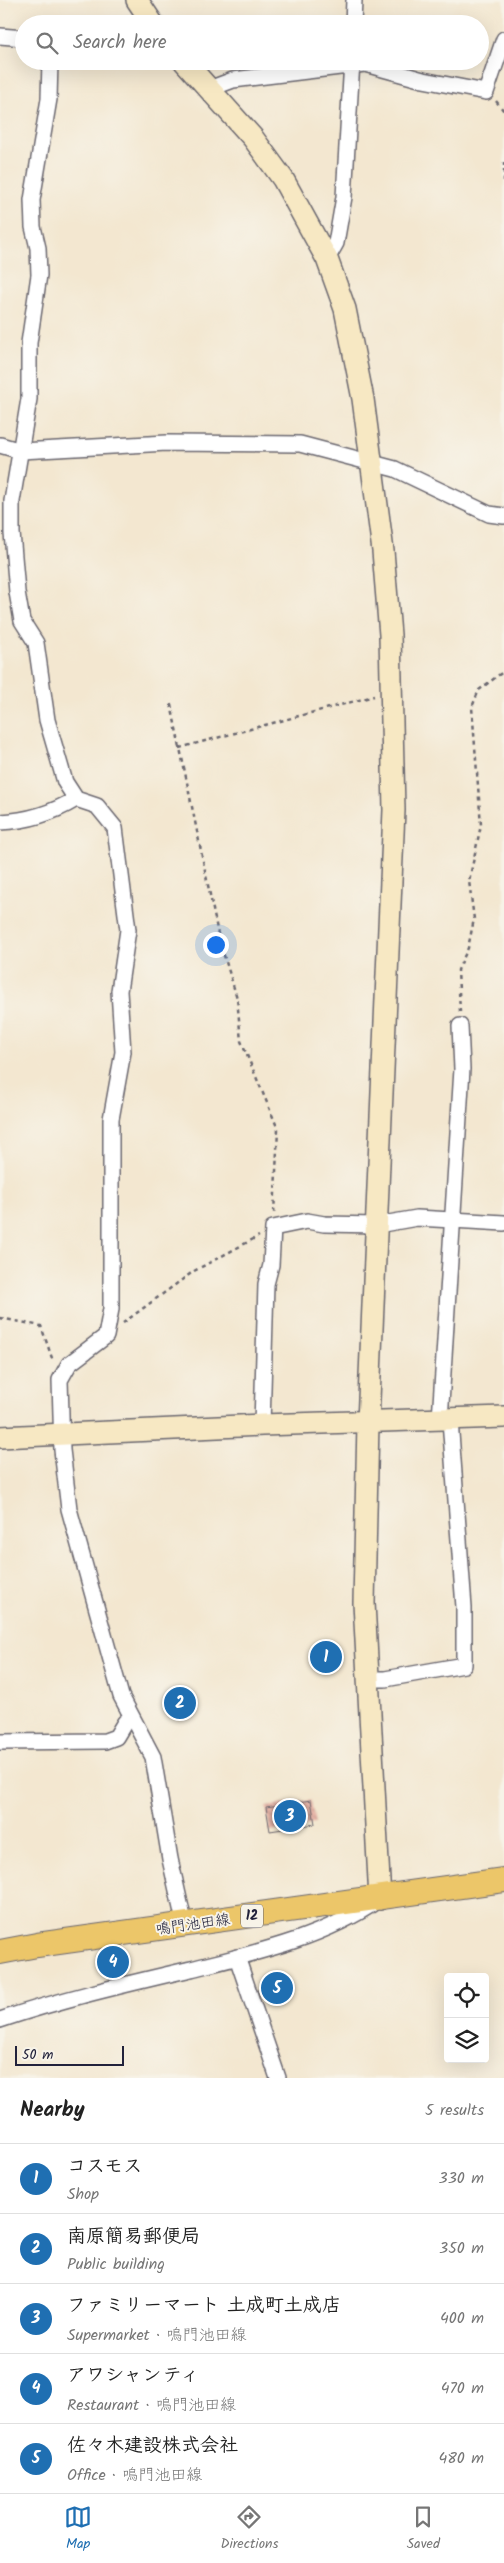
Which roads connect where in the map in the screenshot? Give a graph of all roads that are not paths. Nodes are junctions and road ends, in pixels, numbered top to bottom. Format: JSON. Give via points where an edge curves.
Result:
{"nodes":[{"id":1,"x":137,"y":0,"type":"edge"},
{"id":2,"x":354,"y":0,"type":"edge"},
{"id":3,"x":147,"y":15,"type":"edge"},
{"id":4,"x":353,"y":15,"type":"edge"},
{"id":5,"x":0,"y":36,"type":"edge"},
{"id":6,"x":15,"y":37,"type":"edge"},
{"id":7,"x":504,"y":39,"type":"edge"},
{"id":8,"x":50,"y":70,"type":"edge"},
{"id":9,"x":192,"y":70,"type":"edge"},
{"id":10,"x":303,"y":70,"type":"edge"},
{"id":11,"x":352,"y":70,"type":"edge"},
{"id":12,"x":387,"y":70,"type":"edge"},
{"id":13,"x":210,"y":89,"type":"junction"},
{"id":14,"x":327,"y":259,"type":"junction"},
{"id":15,"x":0,"y":445,"type":"edge"},
{"id":16,"x":21,"y":451,"type":"junction"},
{"id":17,"x":372,"y":462,"type":"junction"},
{"id":18,"x":504,"y":516,"type":"edge"},
{"id":19,"x":76,"y":799,"type":"junction"},
{"id":20,"x":0,"y":822,"type":"edge"},
{"id":21,"x":460,"y":1026,"type":"road end"},
{"id":22,"x":451,"y":1220,"type":"junction"},
{"id":23,"x":504,"y":1224,"type":"edge"},
{"id":24,"x":377,"y":1225,"type":"junction"},
{"id":25,"x":504,"y":1417,"type":"edge"},
{"id":26,"x":445,"y":1420,"type":"junction"},
{"id":27,"x":368,"y":1423,"type":"junction"},
{"id":28,"x":262,"y":1425,"type":"junction"},
{"id":29,"x":62,"y":1435,"type":"junction"},
{"id":30,"x":0,"y":1438,"type":"edge"},
{"id":31,"x":367,"y":1679,"type":"junction"},
{"id":32,"x":132,"y":1718,"type":"junction"},
{"id":33,"x":0,"y":1742,"type":"edge"},
{"id":34,"x":504,"y":1880,"type":"edge"},
{"id":35,"x":380,"y":1899,"type":"junction"},
{"id":36,"x":185,"y":1926,"type":"junction"},
{"id":37,"x":0,"y":1952,"type":"edge"},
{"id":38,"x":237,"y":1957,"type":"junction"},
{"id":39,"x":0,"y":2020,"type":"edge"},
{"id":40,"x":278,"y":2078,"type":"edge"}],
"edges":[{"from":1,"to":3,"type":"street"},
{"from":2,"to":4,"type":"street"},
{"from":5,"to":6,"type":"street"},
{"from":7,"to":12,"type":"street","via":[[486,92]]},
{"from":8,"to":16,"type":"street","via":[[49,99],[32,200],[39,275],[29,343],[30,399]]},
{"from":9,"to":13,"type":"street"},
{"from":10,"to":13,"type":"street","via":[[233,80]]},
{"from":11,"to":14,"type":"street","via":[[344,197],[336,243]]},
{"from":13,"to":14,"type":"street","via":[[253,138],[283,179]]},
{"from":14,"to":17,"type":"street","via":[[344,309]]},
{"from":15,"to":16,"type":"street"},
{"from":16,"to":17,"type":"street","via":[[167,443],[300,444]]},
{"from":16,"to":19,"type":"street","via":[[12,501],[17,592],[22,621],[36,644],[47,720],[64,782]]},
{"from":17,"to":18,"type":"street","via":[[489,514]]},
{"from":17,"to":24,"type":"street","via":[[383,551],[392,691],[394,810]]},
{"from":19,"to":20,"type":"street","via":[[19,821]]},
{"from":19,"to":29,"type":"street","via":[[97,806],[115,828],[128,930],[119,991],[123,1052],[111,1119],[111,1309],[106,1336],[69,1364],[60,1380]]},
{"from":21,"to":22,"type":"street","via":[[462,1069]]},
{"from":22,"to":23,"type":"street"},
{"from":22,"to":24,"type":"street","via":[[417,1218]]},
{"from":22,"to":26,"type":"street"},
{"from":24,"to":27,"type":"street"},
{"from":24,"to":28,"type":"street","via":[[307,1221],[273,1228],[271,1265],[266,1284]]},
{"from":25,"to":26,"type":"street"},
{"from":26,"to":27,"type":"street"},
{"from":26,"to":31,"type":"street","via":[[464,1607],[464,1665],[385,1679]]},
{"from":27,"to":28,"type":"street"},
{"from":27,"to":31,"type":"street","via":[[364,1594]]},
{"from":28,"to":29,"type":"street"},
{"from":29,"to":30,"type":"street"},
{"from":29,"to":32,"type":"street","via":[[69,1509],[122,1696]]},
{"from":31,"to":35,"type":"street"},
{"from":32,"to":33,"type":"street","via":[[125,1722],[116,1737],[105,1741]]},
{"from":32,"to":36,"type":"street","via":[[153,1757]]},
{"from":34,"to":35,"type":"main road","name":"鳴門池田線","number":"12"},
{"from":35,"to":36,"type":"main road","name":"鳴門池田線","number":"12"},
{"from":35,"to":38,"type":"street","via":[[352,1918],[328,1928]]},
{"from":36,"to":37,"type":"main road","name":"鳴門池田線","number":"12"},
{"from":38,"to":39,"type":"street"},
{"from":38,"to":40,"type":"street"}]}
